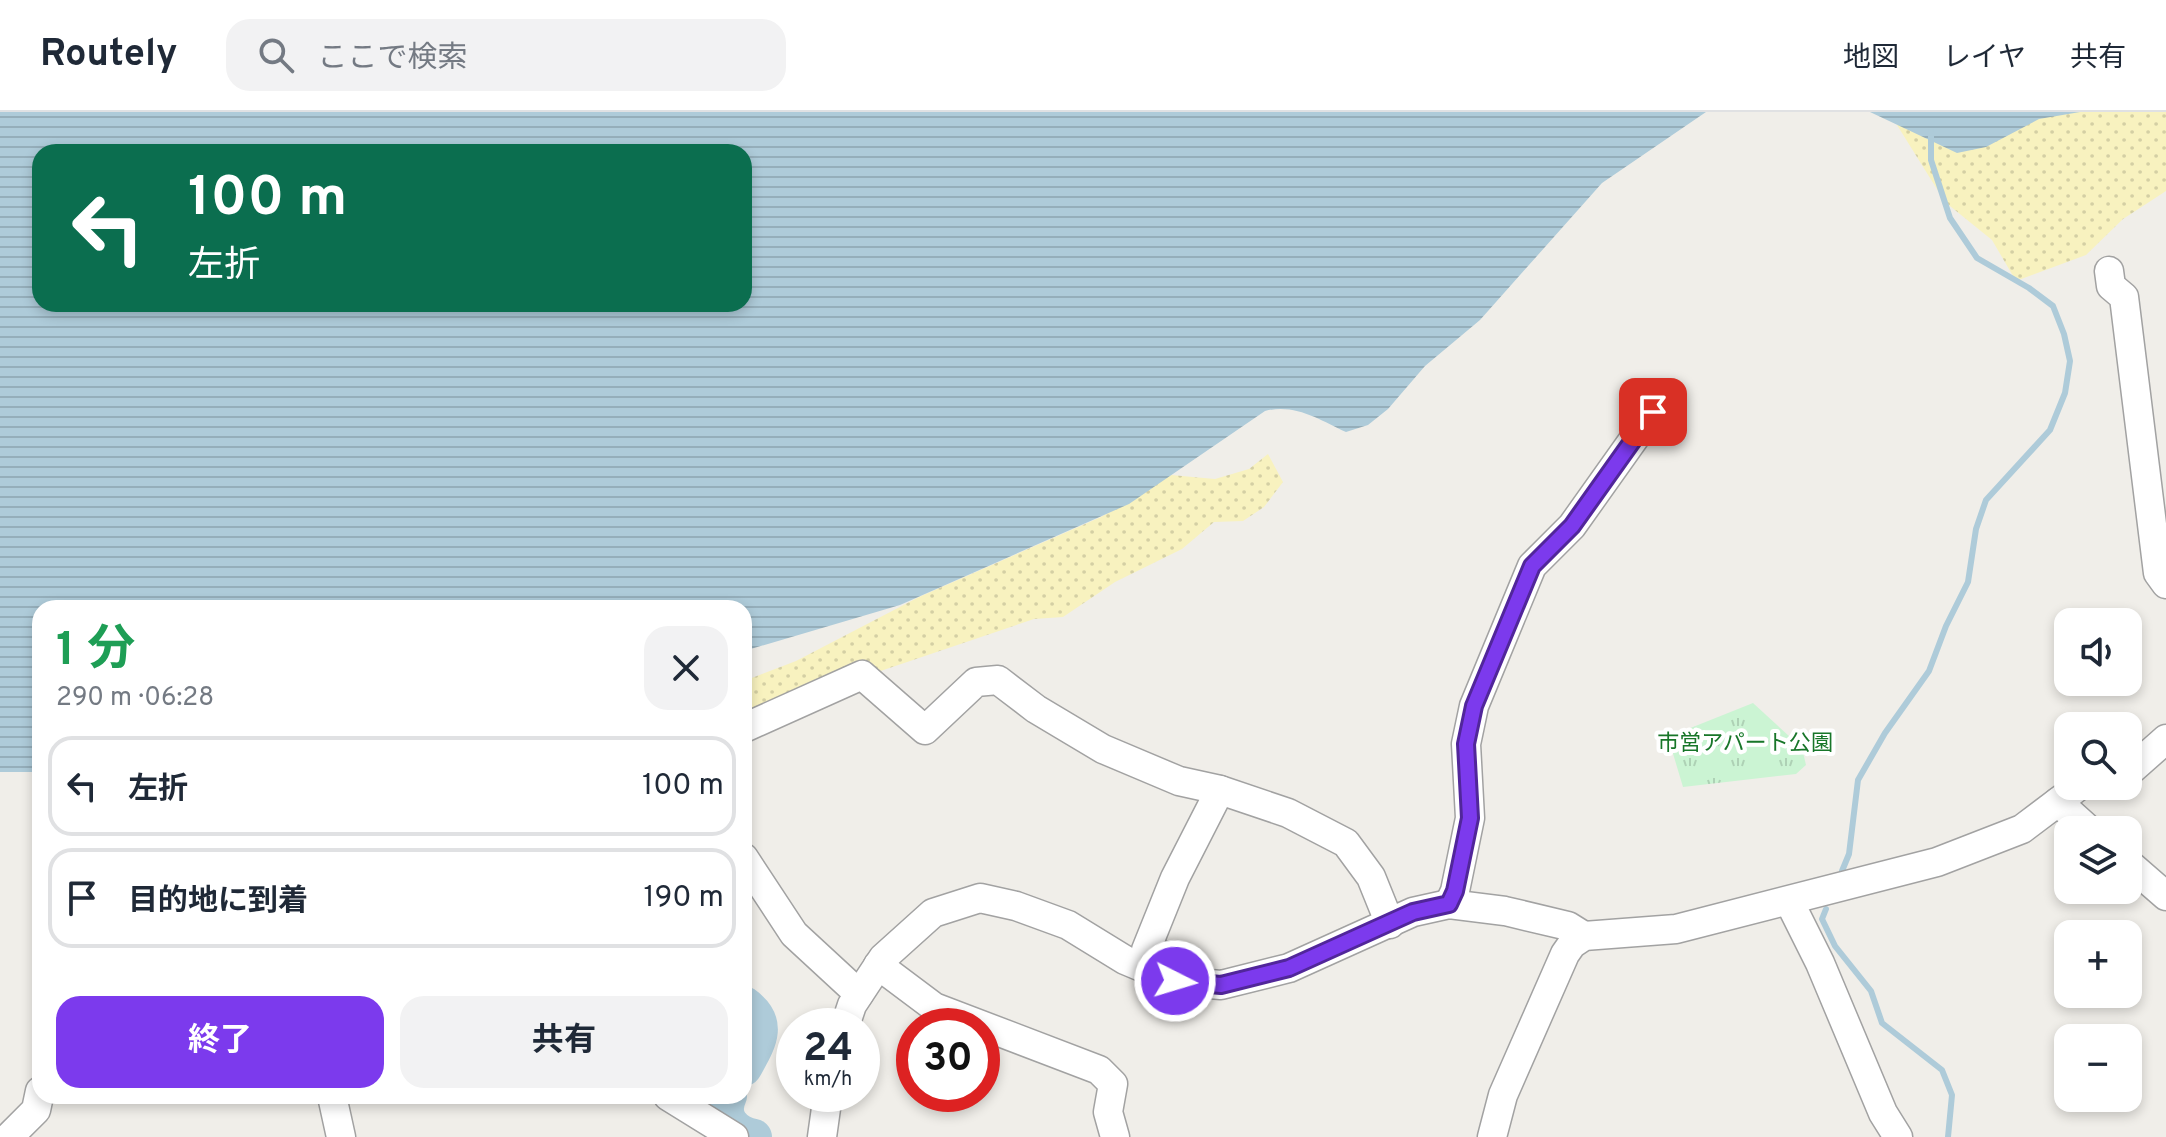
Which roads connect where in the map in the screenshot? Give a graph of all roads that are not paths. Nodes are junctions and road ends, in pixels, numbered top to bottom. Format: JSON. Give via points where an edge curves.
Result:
{"nodes":[{"id":1,"x":2109,"y":271,"type":"dead end"},
{"id":2,"x":1653,"y":412,"type":"dead end"},
{"id":3,"x":2166,"y":584,"type":"edge"},
{"id":4,"x":752,"y":724,"type":"edge"},
{"id":5,"x":2166,"y":739,"type":"edge"},
{"id":6,"x":2142,"y":760,"type":"edge"},
{"id":7,"x":2166,"y":770,"type":"edge"},
{"id":8,"x":2142,"y":771,"type":"edge"},
{"id":9,"x":1220,"y":790,"type":"junction"},
{"id":10,"x":2061,"y":800,"type":"edge"},
{"id":11,"x":752,"y":870,"type":"edge"},
{"id":12,"x":2142,"y":875,"type":"edge"},
{"id":13,"x":2166,"y":896,"type":"edge"},
{"id":14,"x":1789,"y":901,"type":"junction"},
{"id":15,"x":1449,"y":904,"type":"junction"},
{"id":16,"x":1390,"y":924,"type":"junction"},
{"id":17,"x":1584,"y":936,"type":"junction"},
{"id":18,"x":878,"y":965,"type":"junction"},
{"id":19,"x":1221,"y":985,"type":"junction"},
{"id":20,"x":859,"y":994,"type":"junction"},
{"id":21,"x":851,"y":1008,"type":"edge"},
{"id":22,"x":37,"y":1104,"type":"edge"},
{"id":23,"x":334,"y":1104,"type":"edge"},
{"id":24,"x":681,"y":1104,"type":"edge"},
{"id":25,"x":825,"y":1112,"type":"edge"},
{"id":26,"x":9,"y":1137,"type":"edge"},
{"id":27,"x":341,"y":1137,"type":"edge"},
{"id":28,"x":734,"y":1137,"type":"edge"},
{"id":29,"x":822,"y":1137,"type":"edge"},
{"id":30,"x":1115,"y":1137,"type":"edge"},
{"id":31,"x":1492,"y":1137,"type":"edge"},
{"id":32,"x":1898,"y":1137,"type":"edge"}],
"edges":[{"from":1,"to":3,"type":"street","via":[[2111,286],[2124,297],[2158,573]]},
{"from":2,"to":15,"type":"street","via":[[1572,526],[1532,566],[1474,706],[1466,744],[1470,818]]},
{"from":4,"to":9,"type":"street","via":[[862,675],[925,730],[976,682],[998,680],[1103,749],[1179,781]]},
{"from":5,"to":6,"type":"street"},
{"from":7,"to":8,"type":"street"},
{"from":9,"to":16,"type":"street","via":[[1288,813],[1346,843],[1371,877]]},
{"from":9,"to":19,"type":"street","via":[[1146,950],[1209,971]]},
{"from":10,"to":14,"type":"street","via":[[2022,829],[1937,862]]},
{"from":11,"to":20,"type":"street","via":[[794,934]]},
{"from":12,"to":13,"type":"street"},
{"from":14,"to":17,"type":"street","via":[[1676,929]]},
{"from":14,"to":32,"type":"street"},
{"from":15,"to":16,"type":"street"},
{"from":15,"to":17,"type":"street","via":[[1505,911],[1568,926]]},
{"from":16,"to":19,"type":"street","via":[[1289,968]]},
{"from":17,"to":31,"type":"street","via":[[1565,954],[1503,1095]]},
{"from":18,"to":19,"type":"street","via":[[933,913],[980,898],[1068,925],[1125,960],[1175,981]]},
{"from":18,"to":20,"type":"street"},
{"from":18,"to":30,"type":"street","via":[[934,1007],[1099,1070],[1113,1084],[1108,1112]]},
{"from":20,"to":21,"type":"street"},
{"from":22,"to":26,"type":"street"},
{"from":23,"to":27,"type":"street"},
{"from":24,"to":28,"type":"street"},
{"from":25,"to":29,"type":"street"}]}
